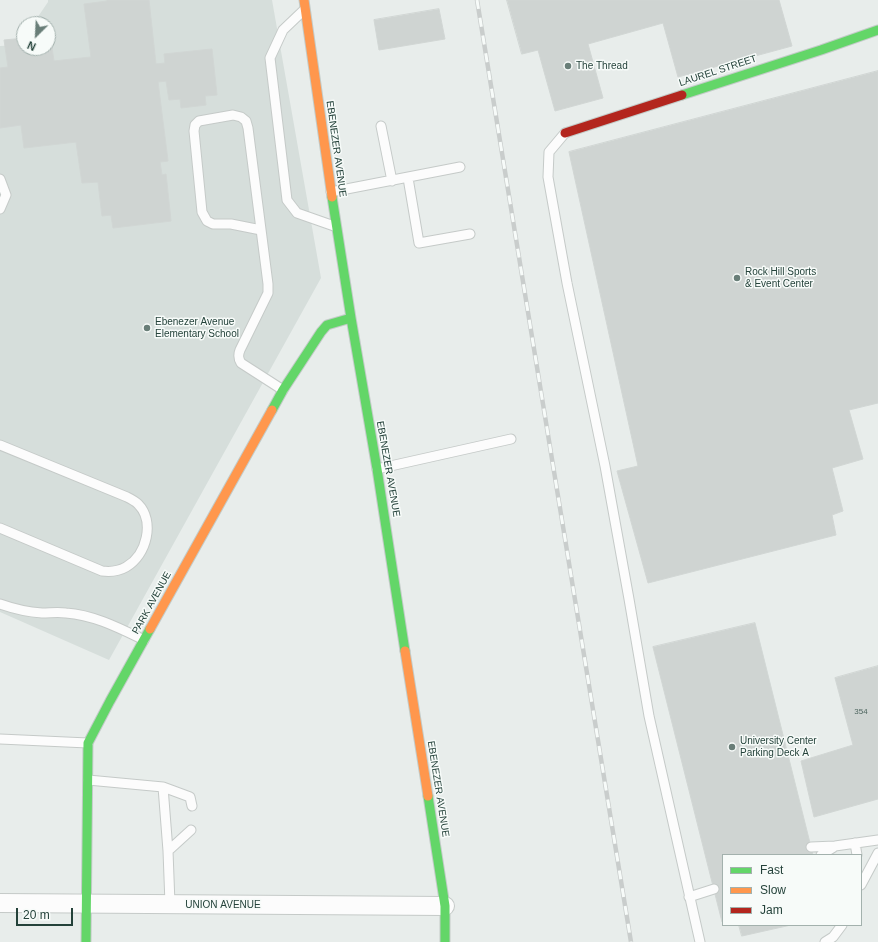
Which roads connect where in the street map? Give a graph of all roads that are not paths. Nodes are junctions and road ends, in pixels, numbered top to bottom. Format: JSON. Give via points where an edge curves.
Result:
{"nodes":[{"id":1,"x":305,"y":5,"type":"edge"},
{"id":2,"x":878,"y":30,"type":"edge"},
{"id":3,"x":381,"y":126,"type":"dead end"},
{"id":4,"x":565,"y":133,"type":"joint"},
{"id":5,"x":460,"y":168,"type":"dead end"},
{"id":6,"x":408,"y":178,"type":"junction"},
{"id":7,"x":0,"y":179,"type":"edge"},
{"id":8,"x":392,"y":181,"type":"junction"},
{"id":9,"x":331,"y":192,"type":"junction"},
{"id":10,"x":0,"y":209,"type":"edge"},
{"id":11,"x":336,"y":227,"type":"junction"},
{"id":12,"x":261,"y":230,"type":"junction"},
{"id":13,"x":470,"y":234,"type":"dead end"},
{"id":14,"x":351,"y":318,"type":"junction"},
{"id":15,"x":282,"y":390,"type":"junction"},
{"id":16,"x":511,"y":439,"type":"dead end"},
{"id":17,"x":0,"y":445,"type":"edge"},
{"id":18,"x":377,"y":469,"type":"junction"},
{"id":19,"x":0,"y":528,"type":"edge"},
{"id":20,"x":0,"y":604,"type":"edge"},
{"id":21,"x":144,"y":640,"type":"junction"},
{"id":22,"x":0,"y":739,"type":"edge"},
{"id":23,"x":88,"y":743,"type":"junction"},
{"id":24,"x":88,"y":780,"type":"junction"},
{"id":25,"x":163,"y":787,"type":"junction"},
{"id":26,"x":192,"y":806,"type":"dead end"},
{"id":27,"x":191,"y":830,"type":"dead end"},
{"id":28,"x":878,"y":840,"type":"edge"},
{"id":29,"x":855,"y":843,"type":"junction"},
{"id":30,"x":835,"y":846,"type":"junction"},
{"id":31,"x":811,"y":847,"type":"dead end"},
{"id":32,"x":168,"y":851,"type":"junction"},
{"id":33,"x":878,"y":853,"type":"edge"},
{"id":34,"x":823,"y":854,"type":"edge"},
{"id":35,"x":857,"y":854,"type":"edge"},
{"id":36,"x":862,"y":883,"type":"edge"},
{"id":37,"x":714,"y":889,"type":"dead end"},
{"id":38,"x":689,"y":897,"type":"junction"},
{"id":39,"x":0,"y":904,"type":"edge"},
{"id":40,"x":86,"y":904,"type":"junction"},
{"id":41,"x":170,"y":904,"type":"junction"},
{"id":42,"x":446,"y":906,"type":"junction"},
{"id":43,"x":841,"y":926,"type":"edge"},
{"id":44,"x":86,"y":942,"type":"edge"},
{"id":45,"x":445,"y":942,"type":"edge"},
{"id":46,"x":700,"y":942,"type":"edge"},
{"id":47,"x":824,"y":942,"type":"edge"}],
"edges":[{"from":1,"to":9,"type":"street","name":"EBENEZER AVENUE"},
{"from":1,"to":11,"type":"lane","via":[[283,30],[270,58],[287,200],[297,213]]},
{"from":2,"to":4,"type":"street","name":"LAUREL STREET"},
{"from":3,"to":8,"type":"lane"},
{"from":4,"to":38,"type":"lane","via":[[549,152],[548,177],[566,282],[605,466],[649,716]]},
{"from":5,"to":6,"type":"lane"},
{"from":6,"to":8,"type":"lane"},
{"from":6,"to":13,"type":"lane","via":[[419,243]]},
{"from":7,"to":10,"type":"lane","via":[[6,195]]},
{"from":8,"to":9,"type":"lane"},
{"from":9,"to":11,"type":"street","name":"EBENEZER AVENUE"},
{"from":11,"to":14,"type":"street","name":"EBENEZER AVENUE"},
{"from":12,"to":12,"type":"lane","via":[[231,224],[213,224],[202,212],[194,131],[199,121],[233,115],[246,121]]},
{"from":12,"to":15,"type":"lane","via":[[268,293],[238,354],[241,363]]},
{"from":14,"to":15,"type":"street","name":"PARK AVENUE","via":[[327,325]]},
{"from":14,"to":18,"type":"street","name":"EBENEZER AVENUE"},
{"from":15,"to":21,"type":"street","name":"PARK AVENUE"},
{"from":16,"to":18,"type":"lane"},
{"from":17,"to":19,"type":"lane","via":[[127,497],[142,509],[147,529],[145,543],[135,559],[126,567],[108,571]]},
{"from":18,"to":42,"type":"street","name":"EBENEZER AVENUE"},
{"from":20,"to":21,"type":"lane","via":[[28,612],[66,613],[91,618]]},
{"from":21,"to":23,"type":"street","name":"PARK AVENUE"},
{"from":22,"to":23,"type":"lane"},
{"from":23,"to":24,"type":"street","name":"PARK AVENUE"},
{"from":24,"to":25,"type":"lane"},
{"from":24,"to":40,"type":"street","name":"PARK AVENUE"},
{"from":25,"to":26,"type":"lane","via":[[190,797]]},
{"from":25,"to":32,"type":"lane"},
{"from":27,"to":32,"type":"lane"},
{"from":28,"to":29,"type":"lane"},
{"from":29,"to":30,"type":"lane"},
{"from":29,"to":35,"type":"lane"},
{"from":30,"to":31,"type":"lane"},
{"from":30,"to":34,"type":"lane"},
{"from":32,"to":41,"type":"lane"},
{"from":33,"to":36,"type":"lane"},
{"from":37,"to":38,"type":"lane"},
{"from":38,"to":46,"type":"lane"},
{"from":39,"to":40,"type":"street","name":"UNION AVENUE"},
{"from":40,"to":41,"type":"street","name":"UNION AVENUE"},
{"from":40,"to":44,"type":"street","name":"PARK AVENUE"},
{"from":41,"to":42,"type":"street","name":"UNION AVENUE"},
{"from":42,"to":45,"type":"street","name":"EBENEZER AVENUE"},
{"from":43,"to":47,"type":"lane","via":[[834,936]]}]}
